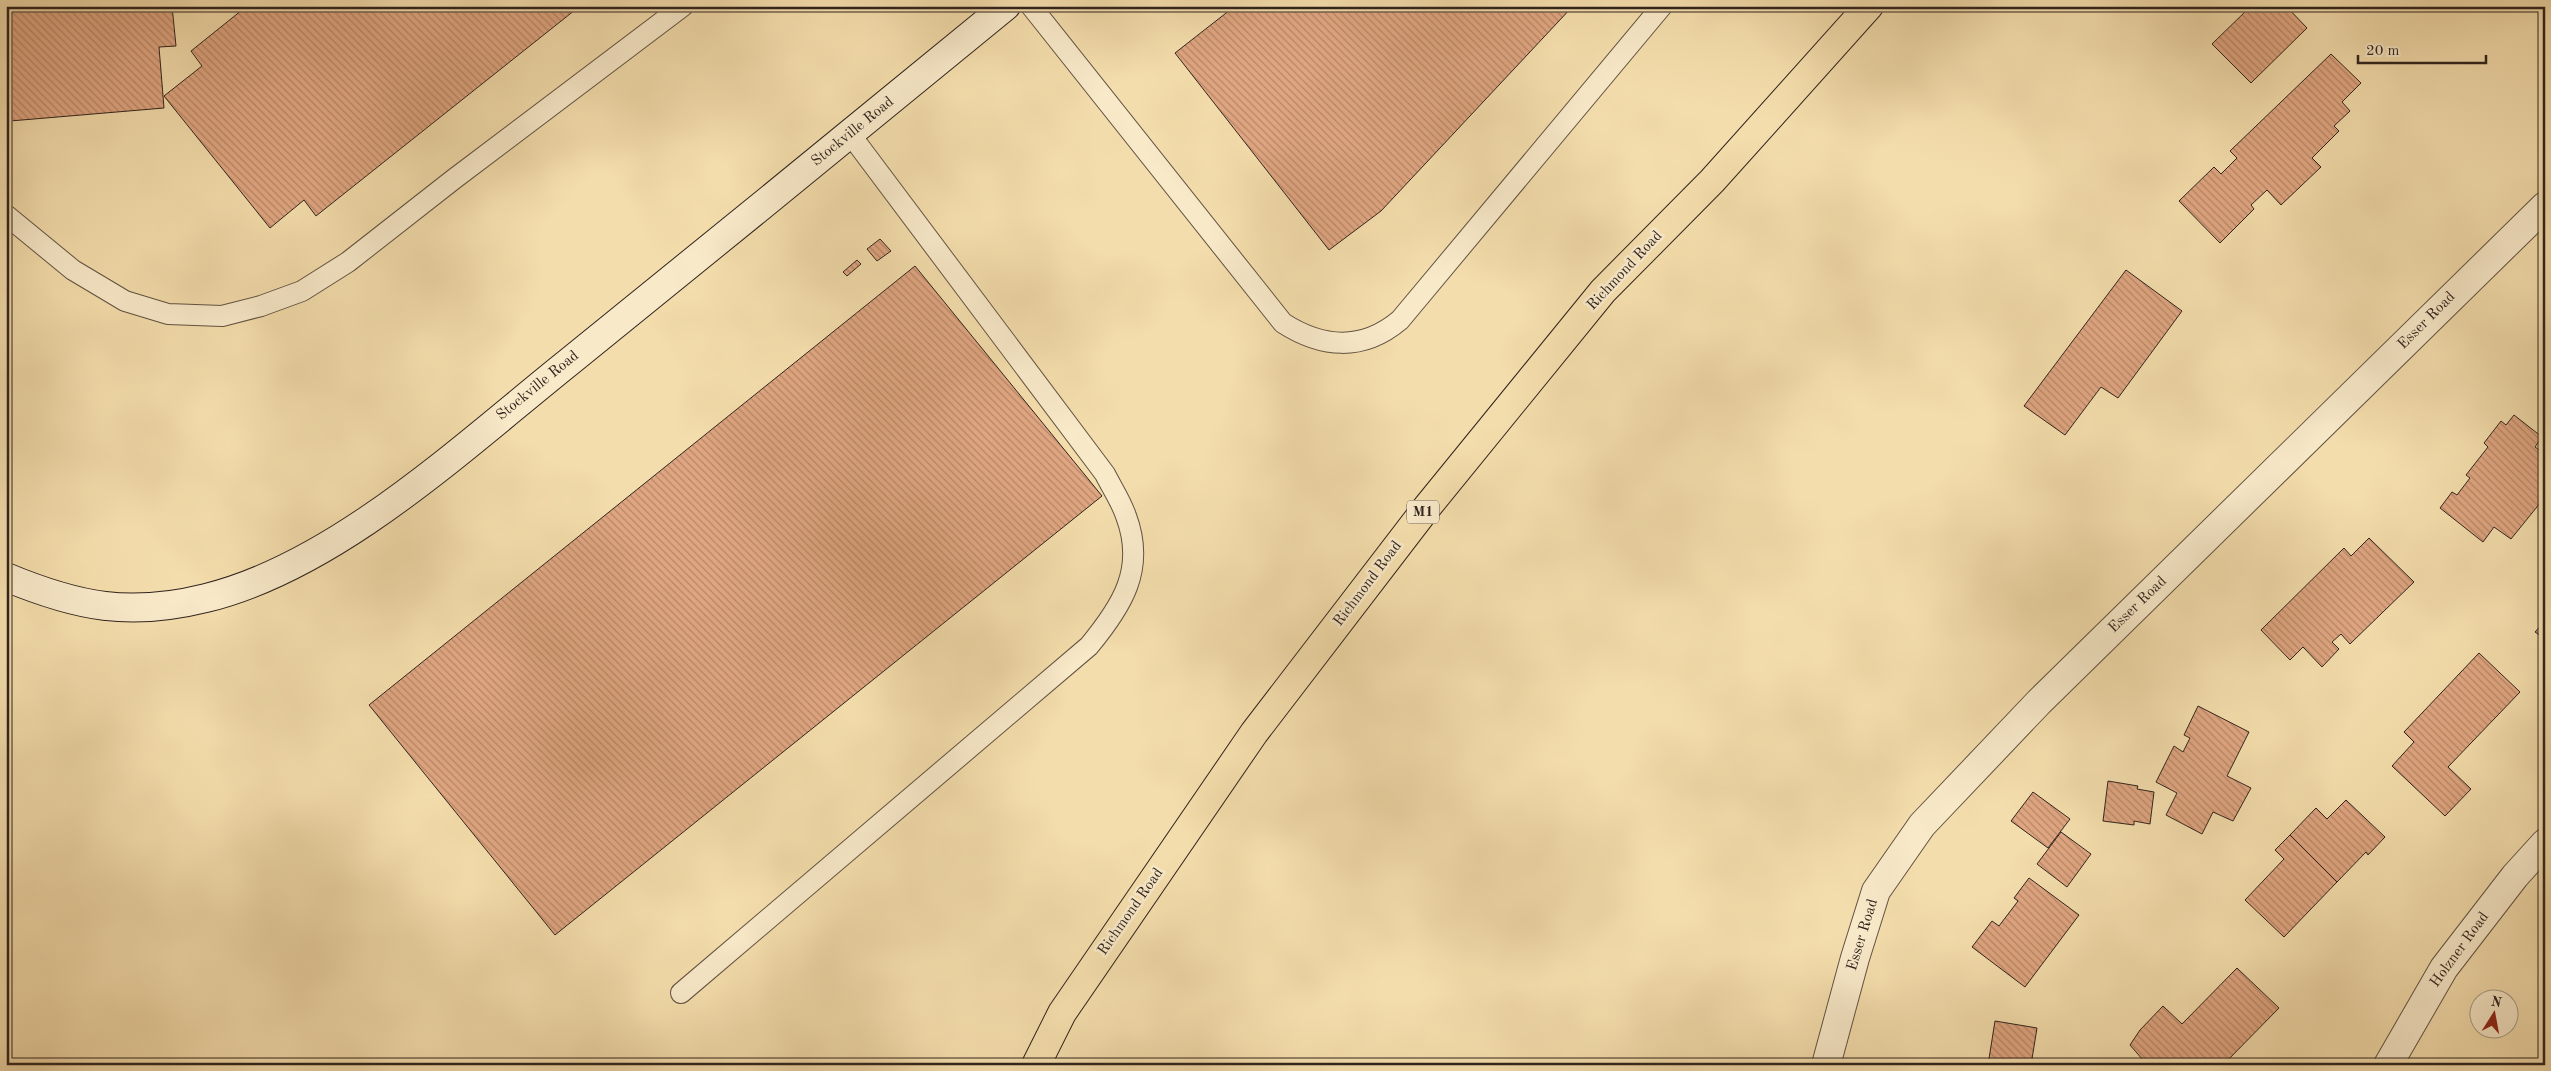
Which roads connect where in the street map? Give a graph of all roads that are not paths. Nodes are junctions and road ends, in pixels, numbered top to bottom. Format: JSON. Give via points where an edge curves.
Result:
{"nodes":[{"id":1,"x":683,"y":6,"type":"edge"},
{"id":2,"x":1006,"y":6,"type":"edge"},
{"id":3,"x":1031,"y":6,"type":"edge"},
{"id":4,"x":1662,"y":6,"type":"edge"},
{"id":5,"x":1870,"y":6,"type":"edge"},
{"id":6,"x":850,"y":134,"type":"junction"},
{"id":7,"x":2545,"y":206,"type":"edge"},
{"id":8,"x":6,"y":215,"type":"edge"},
{"id":9,"x":6,"y":577,"type":"edge"},
{"id":10,"x":2545,"y":842,"type":"edge"},
{"id":11,"x":681,"y":992,"type":"dead end"},
{"id":12,"x":1036,"y":1065,"type":"edge"},
{"id":13,"x":1826,"y":1065,"type":"edge"},
{"id":14,"x":2388,"y":1065,"type":"edge"}],
"edges":[{"from":1,"to":8,"type":"lane","via":[[348,262],[302,291],[261,306],[222,316],[168,314],[125,301],[73,270]]},
{"from":2,"to":6,"type":"street","name":"Stockville Road"},
{"from":3,"to":4,"type":"lane","via":[[1283,323],[1304,336],[1334,343],[1362,340],[1386,332],[1400,320]]},
{"from":5,"to":12,"type":"highway","name":"Richmond Road","number":"M1","via":[[1712,181],[1603,291],[1428,506],[1254,733],[1062,1013]]},
{"from":6,"to":9,"type":"street","name":"Stockville Road","via":[[408,491],[318,552],[208,598],[152,607],[95,606],[46,594]]},
{"from":6,"to":11,"type":"lane","via":[[1106,474],[1126,515],[1134,545],[1133,565],[1122,601],[1090,646]]},
{"from":7,"to":13,"type":"street","name":"Esser Road","via":[[2039,702],[1922,825],[1876,891]]},
{"from":10,"to":14,"type":"street","name":"Holzner Road","via":[[2444,968]]}]}
